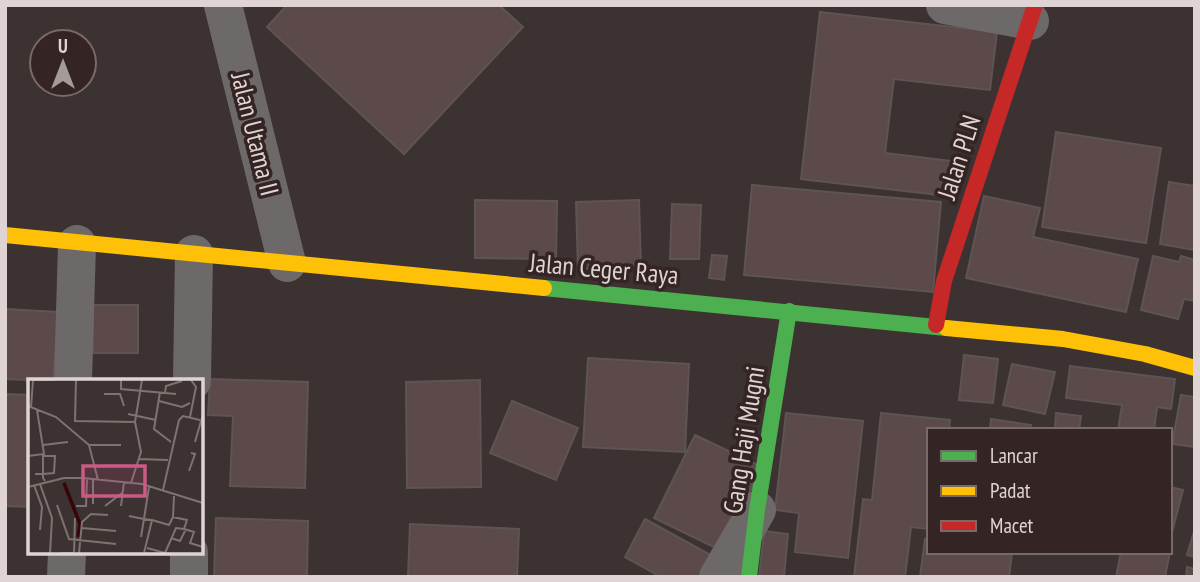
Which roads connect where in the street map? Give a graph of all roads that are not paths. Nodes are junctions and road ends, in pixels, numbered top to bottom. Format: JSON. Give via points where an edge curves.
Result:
{"nodes":[{"id":1,"x":223,"y":5,"type":"edge"},
{"id":2,"x":945,"y":5,"type":"edge"},
{"id":3,"x":1032,"y":13,"type":"edge"},
{"id":4,"x":5,"y":235,"type":"edge"},
{"id":5,"x":77,"y":244,"type":"junction"},
{"id":6,"x":194,"y":254,"type":"junction"},
{"id":7,"x":286,"y":263,"type":"junction"},
{"id":8,"x":789,"y":311,"type":"junction"},
{"id":9,"x":936,"y":325,"type":"junction"},
{"id":10,"x":1195,"y":368,"type":"edge"},
{"id":11,"x":73,"y":379,"type":"edge"},
{"id":12,"x":192,"y":379,"type":"edge"},
{"id":13,"x":757,"y":510,"type":"junction"},
{"id":14,"x":67,"y":554,"type":"edge"},
{"id":15,"x":189,"y":554,"type":"edge"},
{"id":16,"x":66,"y":577,"type":"edge"},
{"id":17,"x":188,"y":577,"type":"edge"},
{"id":18,"x":718,"y":577,"type":"edge"},
{"id":19,"x":750,"y":577,"type":"edge"}],
"edges":[{"from":1,"to":7,"type":"street","name":"Jalan Utama II"},
{"from":2,"to":3,"type":"street"},
{"from":3,"to":9,"type":"main road","name":"Jalan PLN","via":[[944,281]]},
{"from":4,"to":5,"type":"main road","name":"Jalan Ceger Raya"},
{"from":5,"to":6,"type":"main road","name":"Jalan Ceger Raya"},
{"from":5,"to":11,"type":"street"},
{"from":6,"to":7,"type":"main road","name":"Jalan Ceger Raya"},
{"from":6,"to":12,"type":"street"},
{"from":7,"to":8,"type":"main road","name":"Jalan Ceger Raya"},
{"from":8,"to":9,"type":"main road","name":"Jalan Ceger Raya"},
{"from":8,"to":13,"type":"main road","name":"Gang Haji Mugni"},
{"from":9,"to":10,"type":"main road","name":"Jalan Ceger Raya","via":[[1063,339]]},
{"from":13,"to":18,"type":"street"},
{"from":13,"to":19,"type":"main road","name":"Gang Haji Mugni"},
{"from":14,"to":16,"type":"street"},
{"from":15,"to":17,"type":"street"}]}
